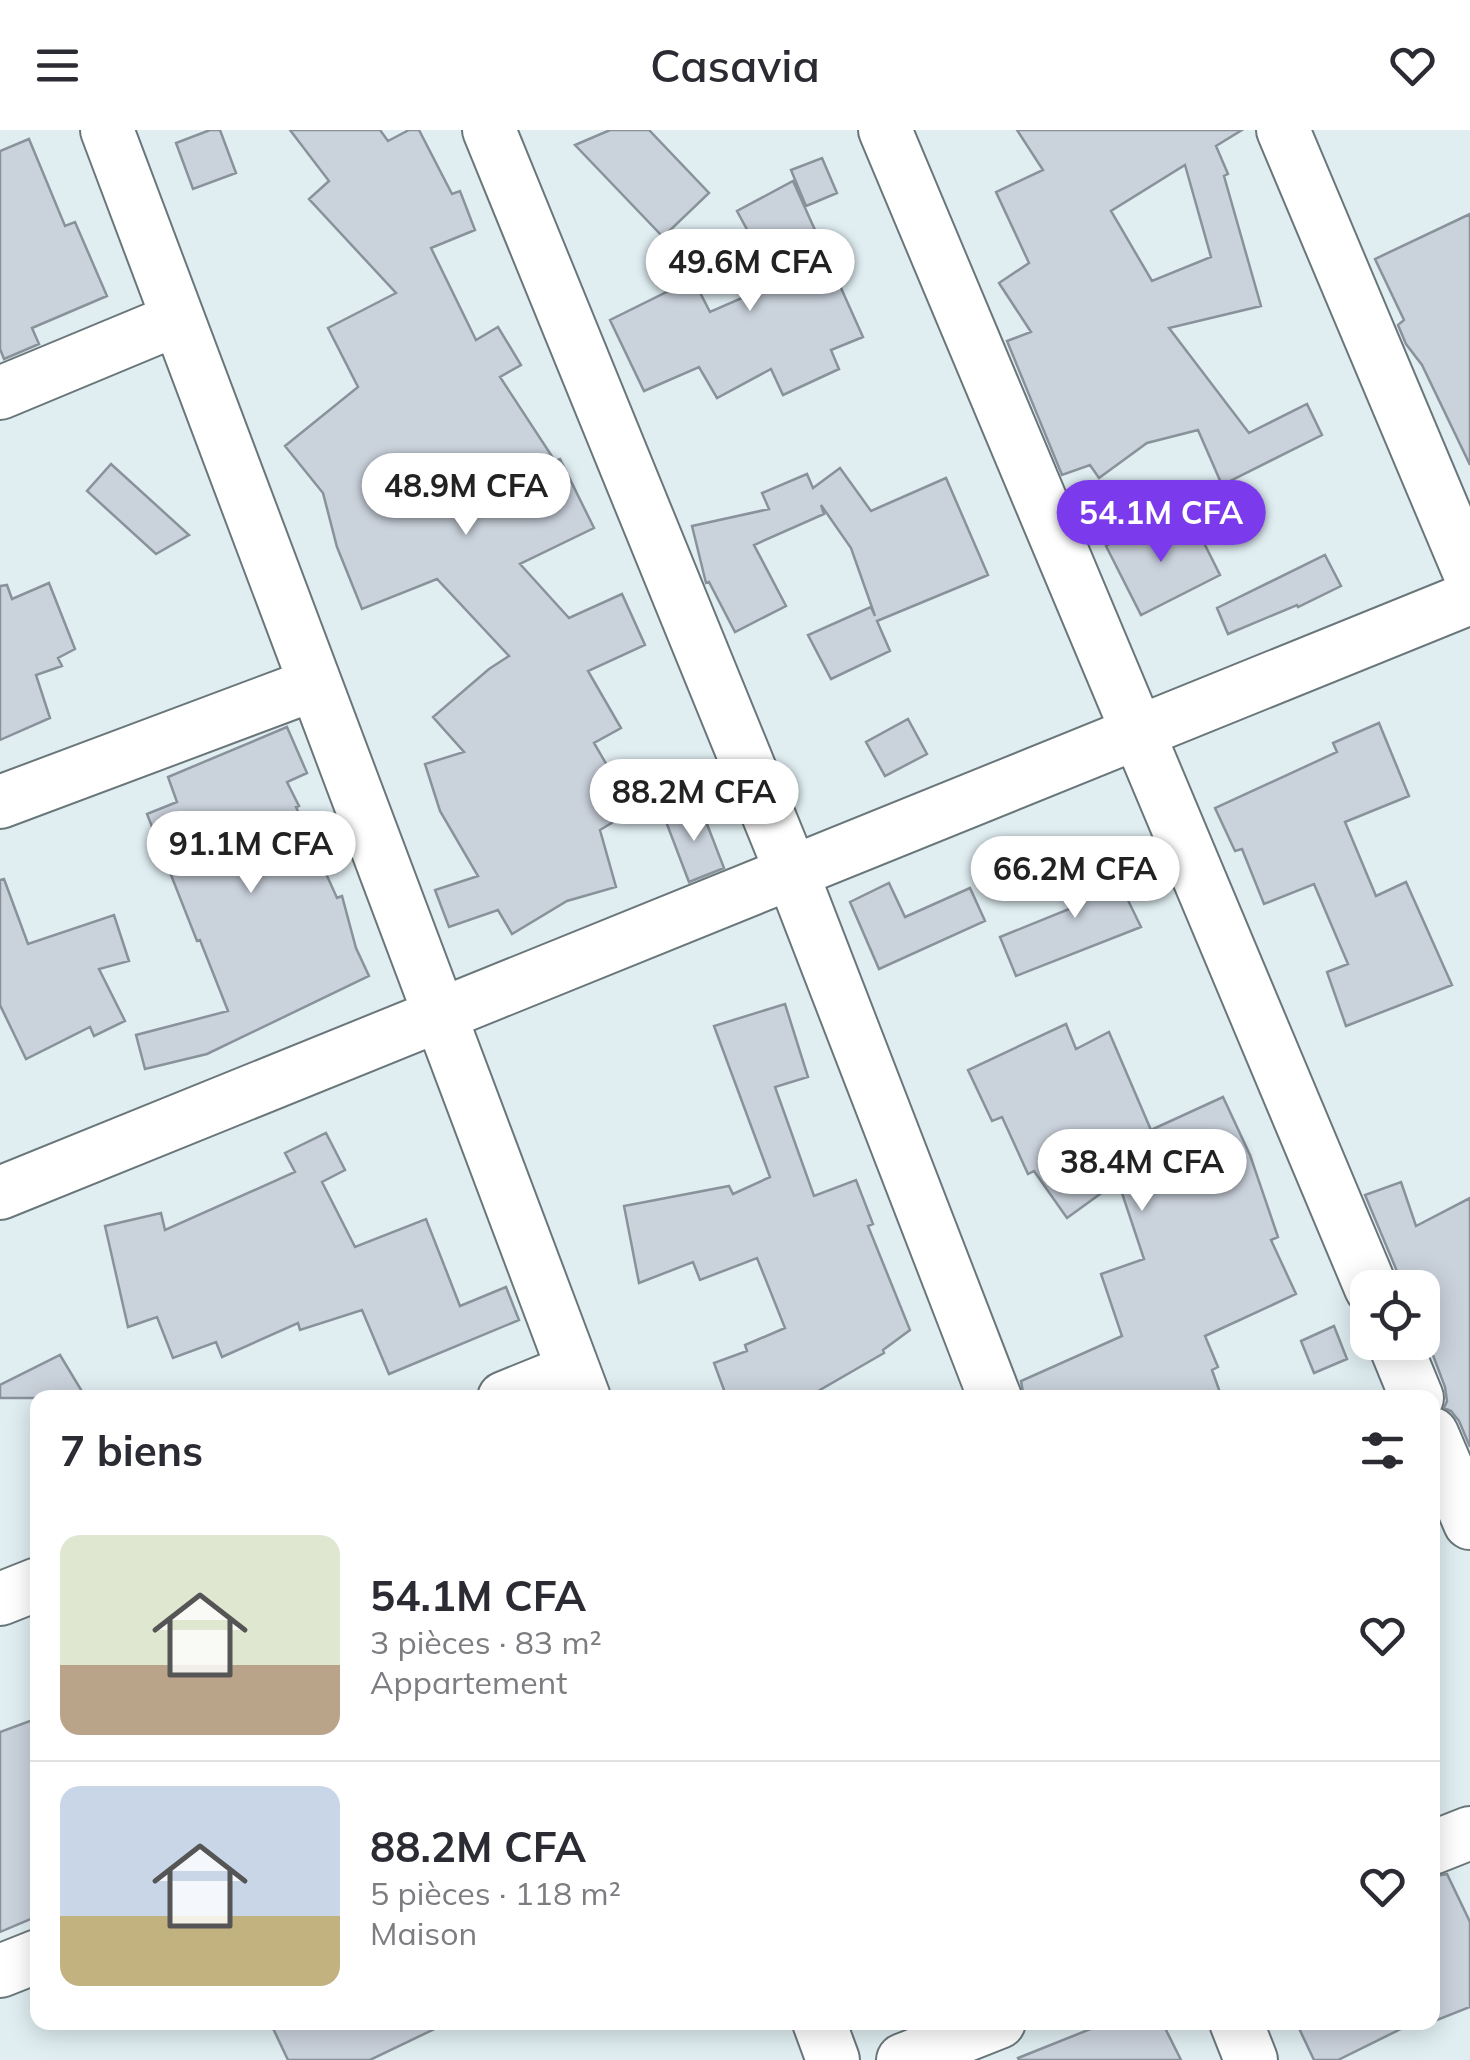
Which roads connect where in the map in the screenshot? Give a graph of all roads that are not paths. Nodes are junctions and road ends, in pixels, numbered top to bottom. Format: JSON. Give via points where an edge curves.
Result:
{"nodes":[{"id":1,"x":107,"y":130,"type":"edge"},
{"id":2,"x":489,"y":130,"type":"edge"},
{"id":3,"x":884,"y":130,"type":"edge"},
{"id":4,"x":1283,"y":130,"type":"edge"},
{"id":5,"x":178,"y":319,"type":"junction"},
{"id":6,"x":0,"y":393,"type":"edge"},
{"id":7,"x":1470,"y":574,"type":"edge"},
{"id":8,"x":1470,"y":598,"type":"edge"},
{"id":9,"x":315,"y":684,"type":"junction"},
{"id":10,"x":1138,"y":732,"type":"junction"},
{"id":11,"x":0,"y":802,"type":"edge"},
{"id":12,"x":792,"y":872,"type":"junction"},
{"id":13,"x":439,"y":1014,"type":"junction"},
{"id":14,"x":0,"y":1193,"type":"edge"},
{"id":15,"x":1363,"y":1270,"type":"edge"},
{"id":16,"x":1401,"y":1360,"type":"edge"},
{"id":17,"x":578,"y":1384,"type":"edge"},
{"id":18,"x":546,"y":1390,"type":"edge"},
{"id":19,"x":992,"y":1390,"type":"edge"},
{"id":20,"x":1414,"y":1390,"type":"edge"},
{"id":21,"x":1440,"y":1453,"type":"edge"},
{"id":22,"x":1470,"y":1523,"type":"edge"},
{"id":23,"x":30,"y":1587,"type":"edge"},
{"id":24,"x":0,"y":1599,"type":"edge"},
{"id":25,"x":1470,"y":1833,"type":"edge"},
{"id":26,"x":1440,"y":1845,"type":"edge"},
{"id":27,"x":30,"y":1959,"type":"edge"},
{"id":28,"x":0,"y":1972,"type":"edge"},
{"id":29,"x":822,"y":2030,"type":"edge"},
{"id":30,"x":979,"y":2030,"type":"edge"},
{"id":31,"x":1239,"y":2030,"type":"edge"},
{"id":32,"x":833,"y":2060,"type":"edge"},
{"id":33,"x":903,"y":2060,"type":"edge"},
{"id":34,"x":1251,"y":2060,"type":"edge"}],
"edges":[{"from":1,"to":5,"type":"street"},
{"from":2,"to":12,"type":"street"},
{"from":3,"to":10,"type":"street"},
{"from":4,"to":7,"type":"street"},
{"from":5,"to":6,"type":"street"},
{"from":5,"to":9,"type":"street"},
{"from":8,"to":10,"type":"street"},
{"from":9,"to":11,"type":"street"},
{"from":9,"to":13,"type":"street"},
{"from":10,"to":12,"type":"street"},
{"from":10,"to":15,"type":"street"},
{"from":12,"to":13,"type":"street"},
{"from":12,"to":19,"type":"street"},
{"from":13,"to":14,"type":"street"},
{"from":13,"to":17,"type":"street"},
{"from":16,"to":20,"type":"street"},
{"from":17,"to":18,"type":"street"},
{"from":21,"to":22,"type":"street"},
{"from":23,"to":24,"type":"street"},
{"from":25,"to":26,"type":"street"},
{"from":27,"to":28,"type":"street"},
{"from":29,"to":32,"type":"street"},
{"from":30,"to":33,"type":"street"},
{"from":31,"to":34,"type":"street"}]}
